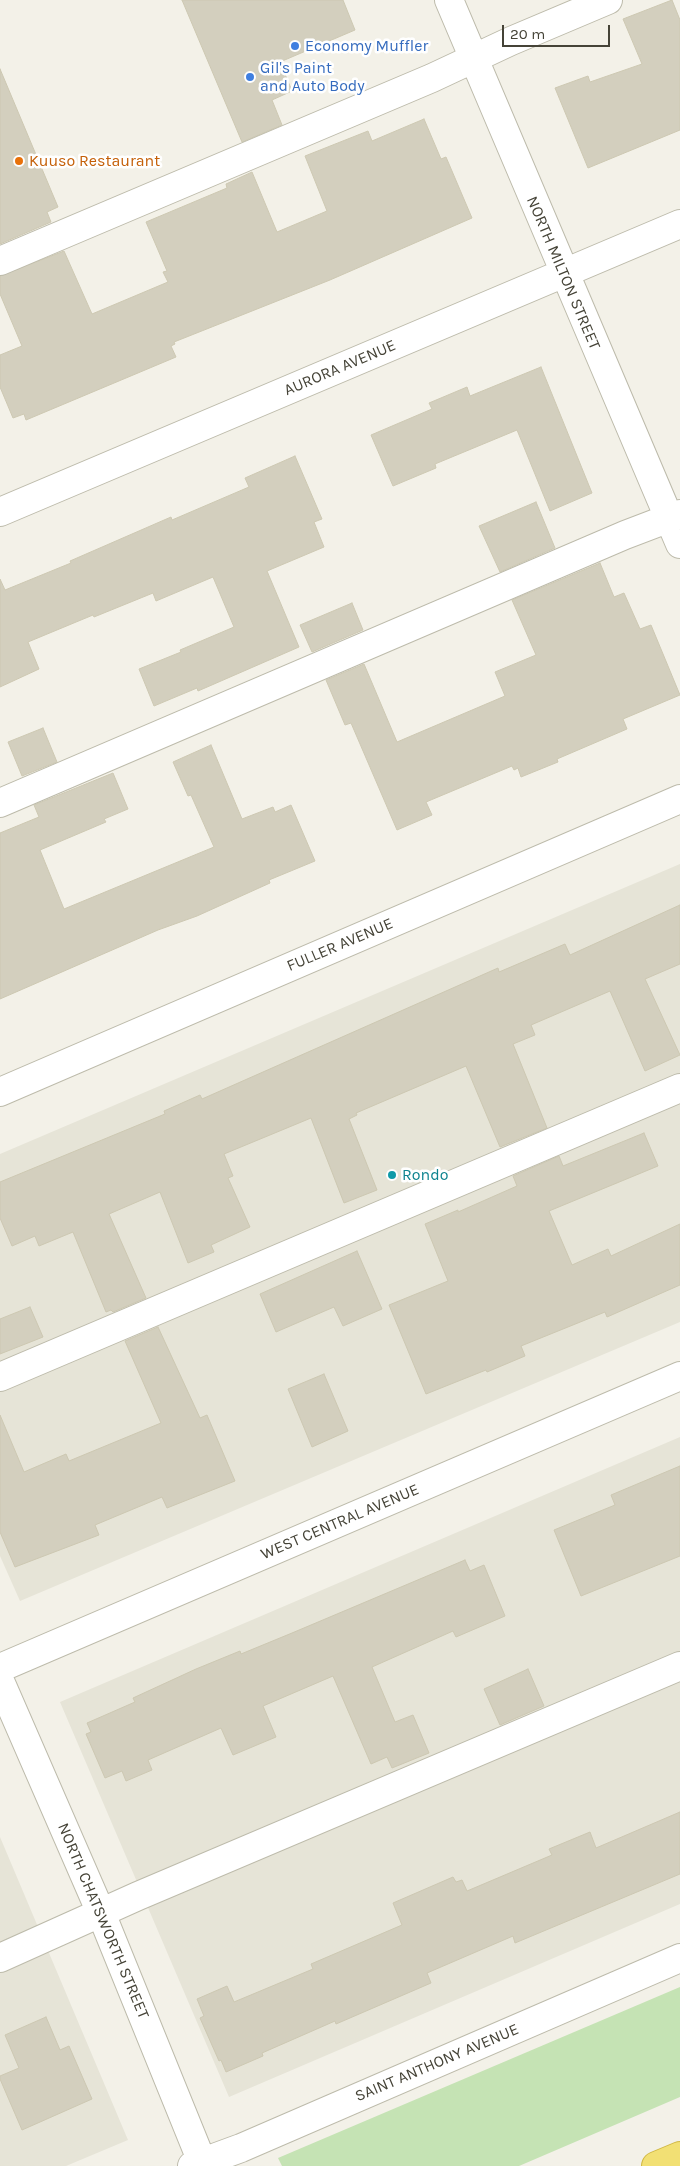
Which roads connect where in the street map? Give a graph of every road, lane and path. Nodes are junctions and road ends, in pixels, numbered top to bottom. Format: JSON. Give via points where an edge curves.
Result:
{"nodes":[{"id":1,"x":449,"y":0,"type":"edge"},
{"id":2,"x":608,"y":0,"type":"edge"},
{"id":3,"x":474,"y":58,"type":"junction"},
{"id":4,"x":680,"y":224,"type":"edge"},
{"id":5,"x":0,"y":262,"type":"edge"},
{"id":6,"x":563,"y":273,"type":"junction"},
{"id":7,"x":0,"y":512,"type":"edge"},
{"id":8,"x":674,"y":516,"type":"edge"},
{"id":9,"x":680,"y":544,"type":"edge"},
{"id":10,"x":680,"y":799,"type":"edge"},
{"id":11,"x":0,"y":803,"type":"edge"},
{"id":12,"x":680,"y":1088,"type":"edge"},
{"id":13,"x":0,"y":1092,"type":"edge"},
{"id":14,"x":680,"y":1376,"type":"edge"},
{"id":15,"x":0,"y":1378,"type":"edge"},
{"id":16,"x":680,"y":1666,"type":"edge"},
{"id":17,"x":0,"y":1668,"type":"edge"},
{"id":18,"x":0,"y":1682,"type":"edge"},
{"id":19,"x":102,"y":1913,"type":"junction"},
{"id":20,"x":0,"y":1958,"type":"edge"},
{"id":21,"x":680,"y":1958,"type":"edge"},
{"id":22,"x":680,"y":2156,"type":"edge"},
{"id":23,"x":197,"y":2164,"type":"edge"},
{"id":24,"x":656,"y":2166,"type":"edge"}],
"edges":[{"from":1,"to":3,"type":"street","name":"NORTH MILTON STREET"},
{"from":2,"to":3,"type":"street"},
{"from":3,"to":5,"type":"street"},
{"from":3,"to":6,"type":"street","name":"NORTH MILTON STREET"},
{"from":4,"to":6,"type":"street","name":"AURORA AVENUE"},
{"from":6,"to":7,"type":"street","name":"AURORA AVENUE"},
{"from":6,"to":8,"type":"street","name":"NORTH MILTON STREET"},
{"from":8,"to":9,"type":"street","name":"NORTH MILTON STREET"},
{"from":8,"to":11,"type":"street"},
{"from":10,"to":13,"type":"street","name":"FULLER AVENUE"},
{"from":12,"to":15,"type":"street"},
{"from":14,"to":17,"type":"street","name":"WEST CENTRAL AVENUE"},
{"from":16,"to":19,"type":"street"},
{"from":18,"to":19,"type":"street","name":"NORTH CHATSWORTH STREET"},
{"from":19,"to":20,"type":"street"},
{"from":19,"to":23,"type":"street","name":"NORTH CHATSWORTH STREET"},
{"from":21,"to":23,"type":"street","name":"SAINT ANTHONY AVENUE"},
{"from":22,"to":24,"type":"highway"}]}
